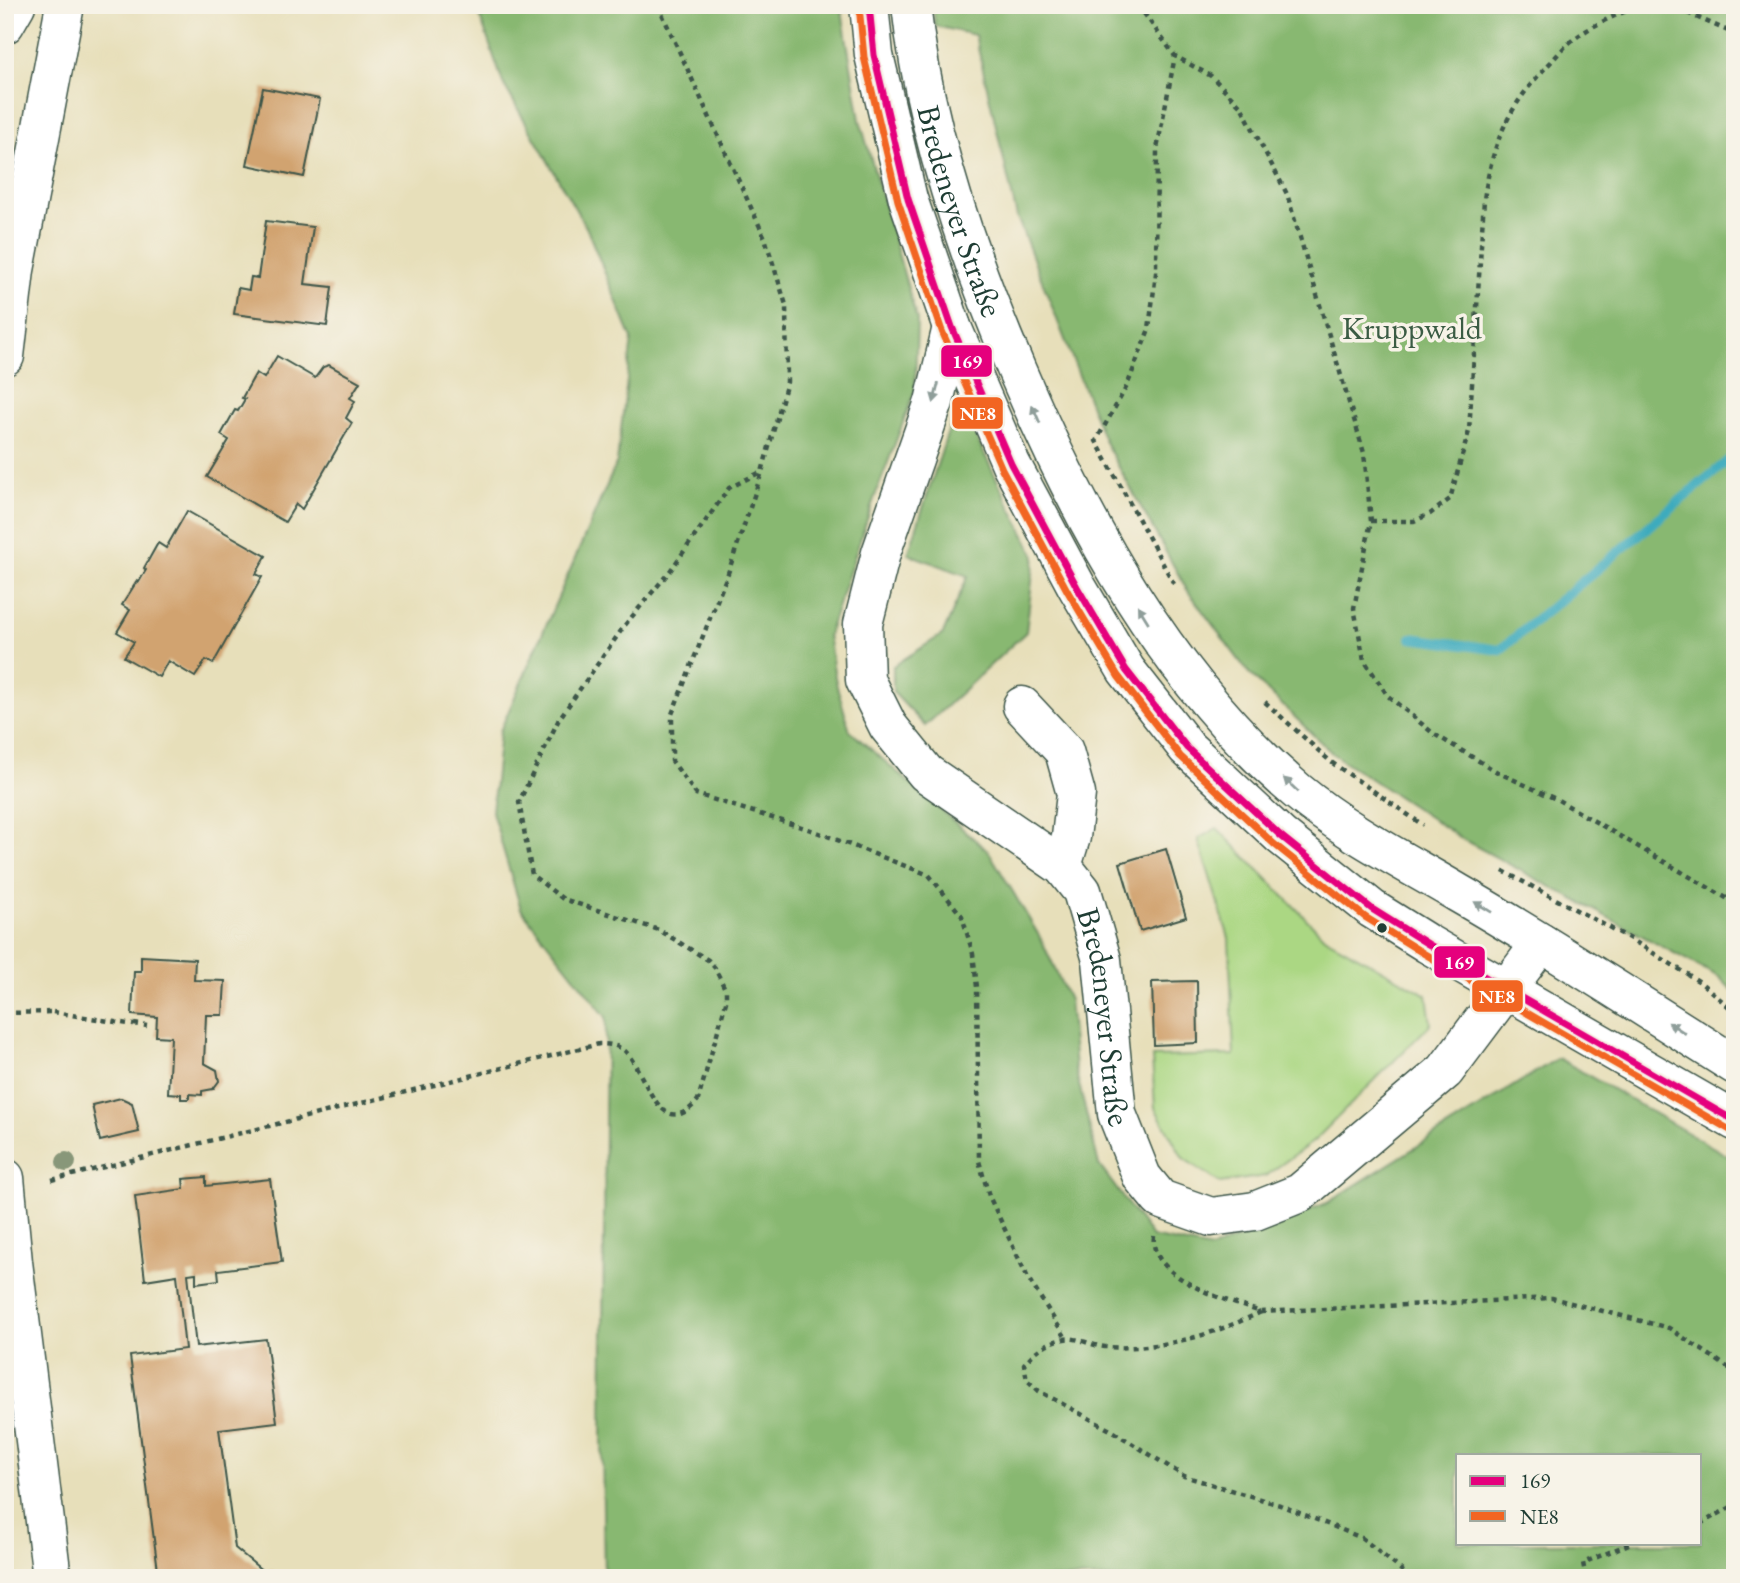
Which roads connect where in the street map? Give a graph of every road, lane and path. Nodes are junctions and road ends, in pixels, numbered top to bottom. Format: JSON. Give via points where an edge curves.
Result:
{"nodes":[{"id":1,"x":16,"y":5,"type":"edge"},
{"id":2,"x":65,"y":5,"type":"edge"},
{"id":3,"x":658,"y":5,"type":"edge"},
{"id":4,"x":869,"y":5,"type":"edge"},
{"id":5,"x":911,"y":5,"type":"edge"},
{"id":6,"x":1138,"y":5,"type":"edge"},
{"id":7,"x":1641,"y":5,"type":"edge"},
{"id":8,"x":1669,"y":5,"type":"edge"},
{"id":9,"x":5,"y":24,"type":"edge"},
{"id":10,"x":1735,"y":34,"type":"edge"},
{"id":11,"x":1175,"y":56,"type":"junction"},
{"id":12,"x":952,"y":327,"type":"junction"},
{"id":13,"x":5,"y":356,"type":"edge"},
{"id":14,"x":762,"y":472,"type":"junction"},
{"id":15,"x":1371,"y":521,"type":"junction"},
{"id":16,"x":1179,"y":592,"type":"dead end"},
{"id":17,"x":1263,"y":700,"type":"dead end"},
{"id":18,"x":1022,"y":706,"type":"dead end"},
{"id":19,"x":1428,"y":828,"type":"dead end"},
{"id":20,"x":1491,"y":865,"type":"dead end"},
{"id":21,"x":1062,"y":866,"type":"junction"},
{"id":22,"x":1735,"y":903,"type":"edge"},
{"id":23,"x":1541,"y":943,"type":"junction"},
{"id":24,"x":1508,"y":989,"type":"junction"},
{"id":25,"x":1735,"y":1012,"type":"edge"},
{"id":26,"x":5,"y":1013,"type":"edge"},
{"id":27,"x":147,"y":1026,"type":"dead end"},
{"id":28,"x":1735,"y":1065,"type":"edge"},
{"id":29,"x":1735,"y":1121,"type":"edge"},
{"id":30,"x":5,"y":1178,"type":"edge"},
{"id":31,"x":52,"y":1180,"type":"dead end"},
{"id":32,"x":1160,"y":1199,"type":"junction"},
{"id":33,"x":1261,"y":1312,"type":"junction"},
{"id":34,"x":1066,"y":1338,"type":"junction"},
{"id":35,"x":1735,"y":1372,"type":"edge"},
{"id":36,"x":1735,"y":1505,"type":"edge"},
{"id":37,"x":1702,"y":1523,"type":"edge"},
{"id":38,"x":1629,"y":1544,"type":"edge"},
{"id":39,"x":52,"y":1578,"type":"edge"},
{"id":40,"x":1411,"y":1578,"type":"edge"},
{"id":41,"x":1586,"y":1578,"type":"edge"}],
"edges":[{"from":1,"to":9,"type":"main road"},
{"from":2,"to":13,"type":"main road","via":[[15,270]]},
{"from":3,"to":14,"type":"path","via":[[765,238],[786,305],[787,382]]},
{"from":4,"to":12,"type":"main road","name":"Bredeneyer Straße","via":[[874,55],[908,199]]},
{"from":23,"to":5,"type":"main road","name":"Bredeneyer Straße","one_way":true,"via":[[1375,846],[1298,792],[1222,719],[1164,647],[1113,567],[1049,444],[992,313],[949,188],[915,46]]},
{"from":6,"to":11,"type":"path"},
{"from":7,"to":15,"type":"path","via":[[1573,39],[1511,111],[1488,169],[1469,431],[1450,499],[1414,521]]},
{"from":8,"to":10,"type":"path"},
{"from":11,"to":15,"type":"path","via":[[1211,76],[1241,106],[1287,194],[1364,453]]},
{"from":11,"to":16,"type":"path","via":[[1157,149],[1156,273],[1149,329],[1127,386],[1097,441]]},
{"from":12,"to":21,"type":"main road","name":"Bredeneyer Straße","one_way":true,"via":[[934,402],[881,553],[863,624],[865,680],[888,726],[926,773]]},
{"from":12,"to":24,"type":"main road","name":"Bredeneyer Straße","via":[[1011,464],[1077,587],[1126,670],[1187,748],[1281,836],[1372,909]]},
{"from":14,"to":31,"type":"path","via":[[729,488],[625,625],[559,719],[519,802],[532,875],[564,899],[659,930],[708,960],[722,979],[726,1002],[698,1100],[690,1109],[681,1114],[663,1110],[623,1049],[599,1044]]},
{"from":14,"to":34,"type":"path","via":[[672,714],[672,761],[696,794],[814,831],[929,875],[962,916],[973,954],[976,988],[979,1160],[989,1196],[1028,1278]]},
{"from":15,"to":22,"type":"path","via":[[1354,608],[1364,660],[1388,695],[1462,751],[1558,800]]},
{"from":17,"to":19,"type":"path","via":[[1331,762]]},
{"from":18,"to":21,"type":"main road","via":[[1064,751],[1076,794]]},
{"from":20,"to":25,"type":"path","via":[[1629,938],[1700,982]]},
{"from":21,"to":32,"type":"main road","name":"Bredeneyer Straße","via":[[1082,891],[1102,960],[1117,1114],[1142,1177]]},
{"from":23,"to":24,"type":"main road"},
{"from":28,"to":23,"type":"main road","name":"Bredeneyer Straße","one_way":true},
{"from":24,"to":29,"type":"main road","name":"Bredeneyer Straße"},
{"from":24,"to":32,"type":"main road","via":[[1444,1072],[1300,1193],[1255,1211],[1211,1217]]},
{"from":26,"to":27,"type":"path","via":[[53,1012]]},
{"from":30,"to":39,"type":"main road"},
{"from":32,"to":33,"type":"path","via":[[1153,1247],[1166,1268],[1226,1301]]},
{"from":33,"to":34,"type":"path","via":[[1184,1342],[1103,1347]]},
{"from":33,"to":35,"type":"path","via":[[1552,1298],[1670,1328]]},
{"from":34,"to":40,"type":"path","via":[[1036,1349],[1024,1364],[1027,1380],[1038,1391],[1184,1476],[1280,1505],[1362,1538]]},
{"from":36,"to":37,"type":"path"},
{"from":38,"to":41,"type":"path","via":[[1583,1563]]}]}
